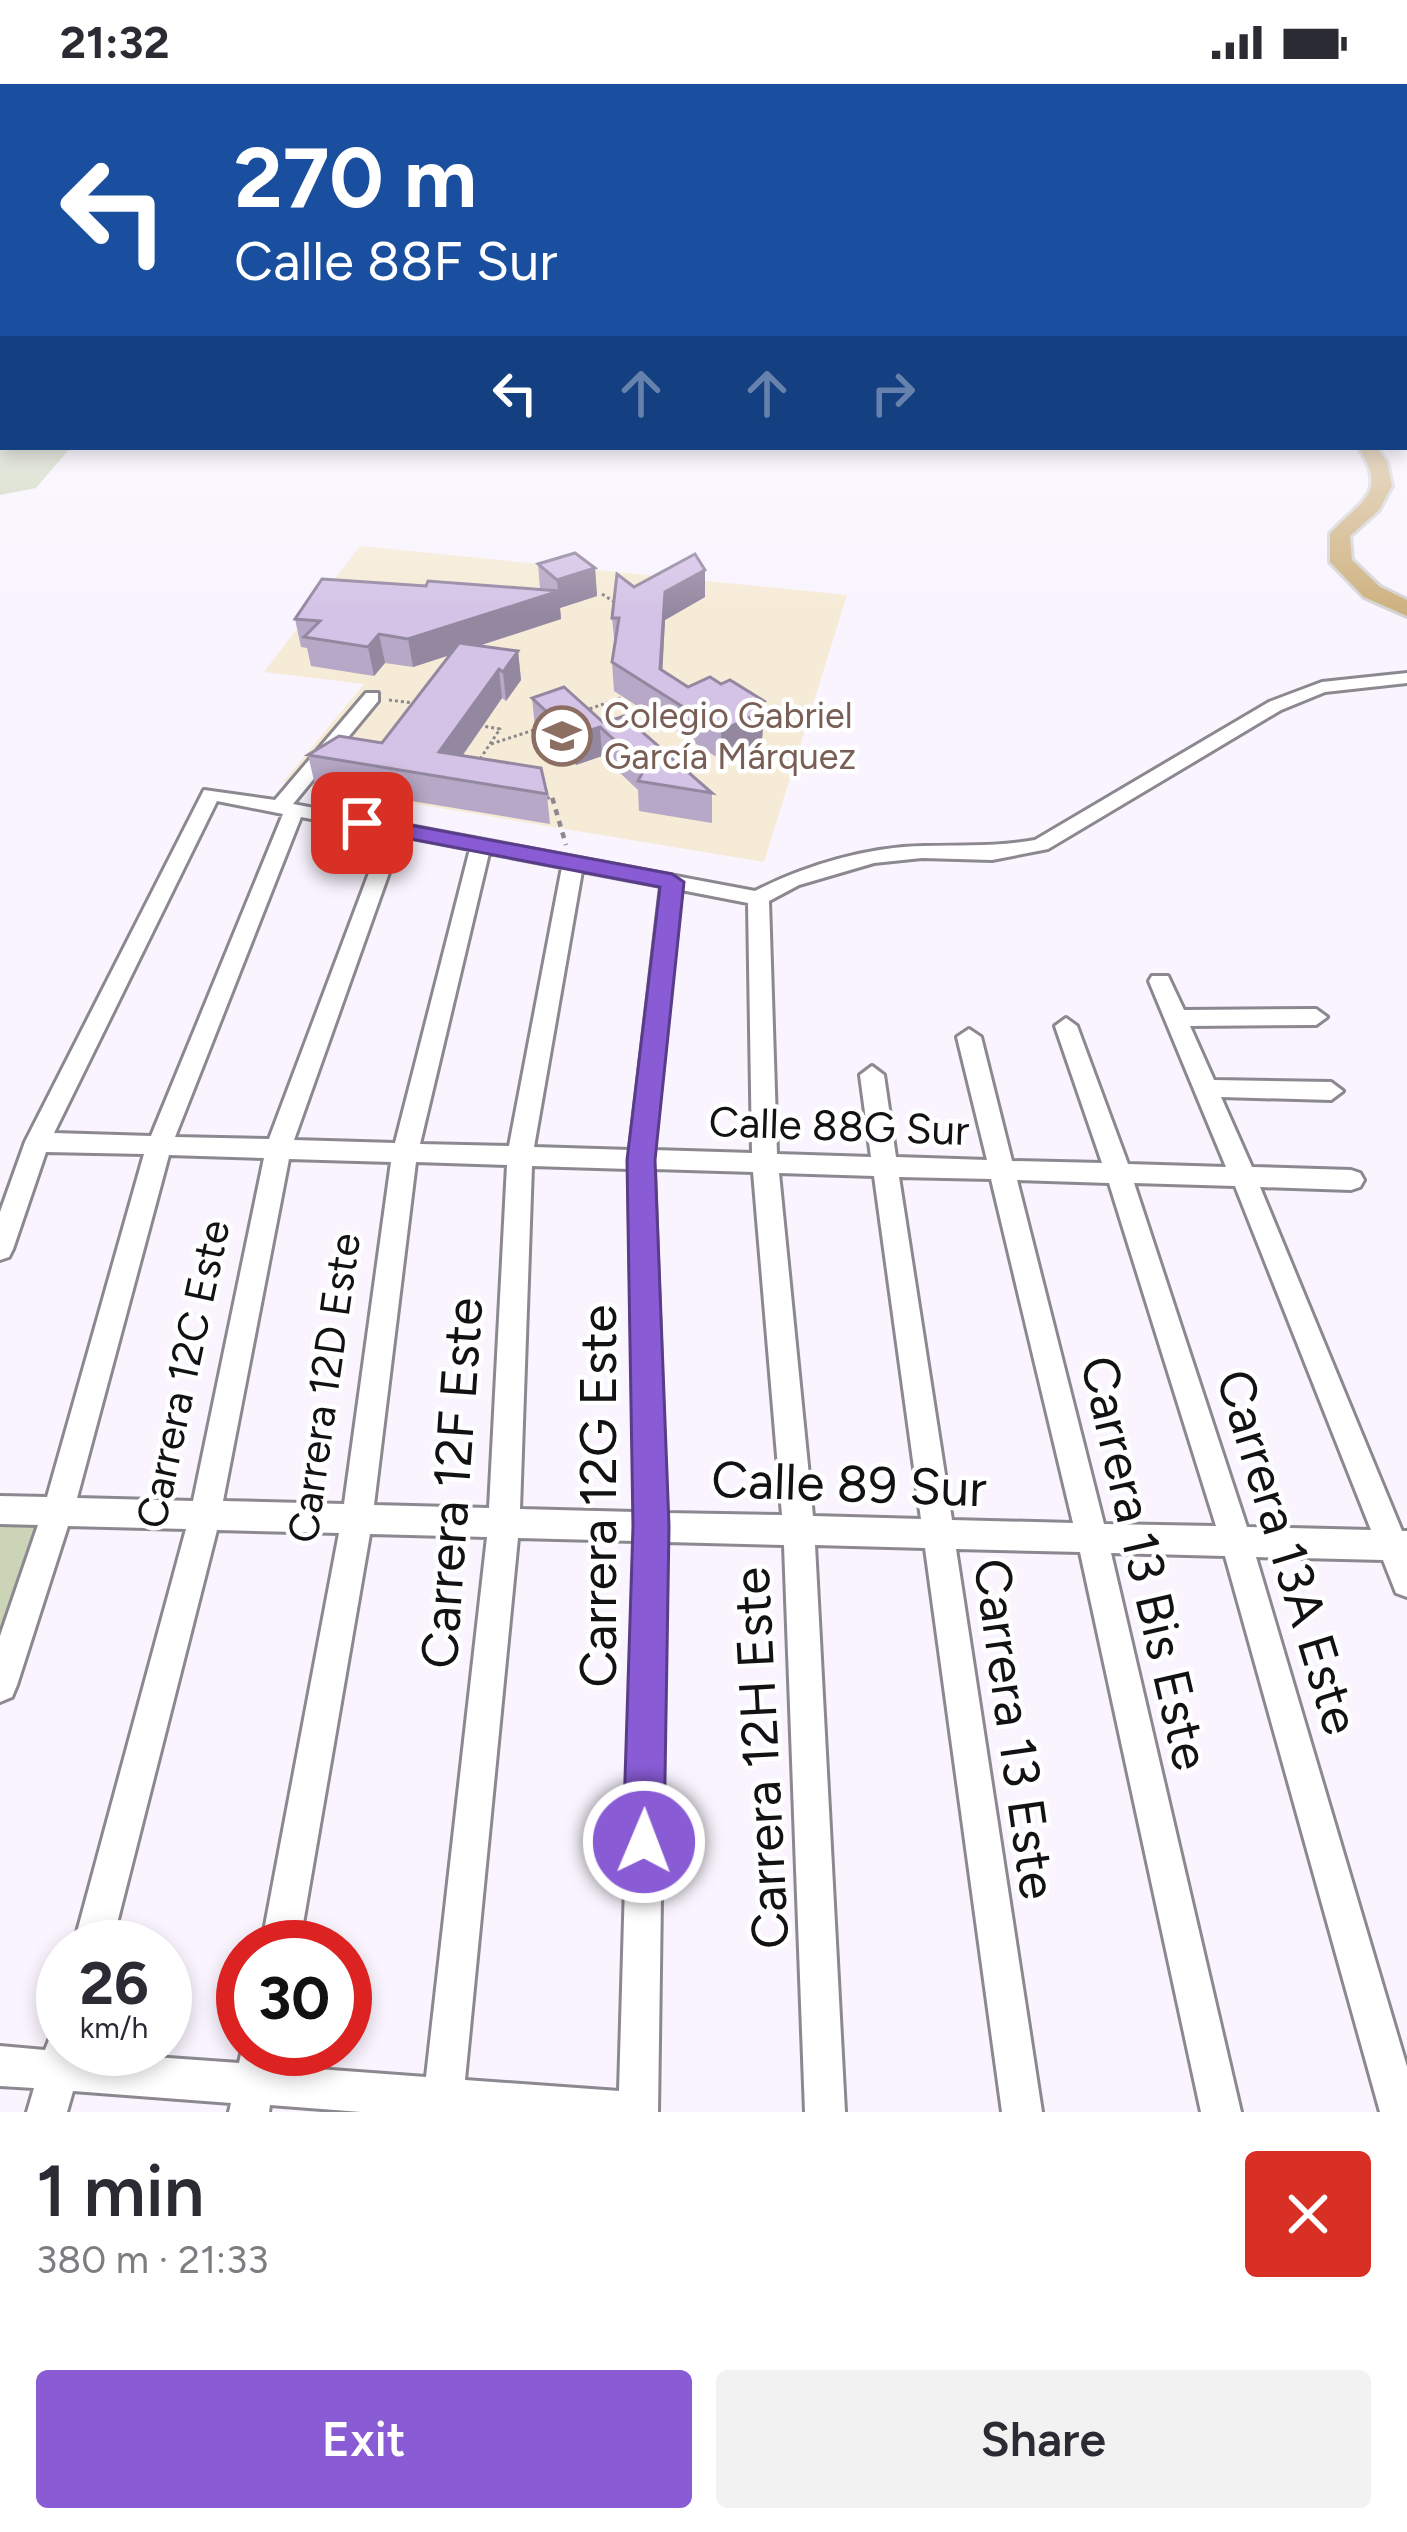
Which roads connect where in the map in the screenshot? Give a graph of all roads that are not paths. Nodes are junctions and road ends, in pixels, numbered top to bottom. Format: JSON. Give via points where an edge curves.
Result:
{"nodes":[{"id":1,"x":1369,"y":450,"type":"edge"},
{"id":2,"x":1407,"y":609,"type":"edge"},
{"id":3,"x":1407,"y":678,"type":"edge"},
{"id":4,"x":372,"y":698,"type":"road end"},
{"id":5,"x":287,"y":809,"type":"junction"},
{"id":6,"x":395,"y":829,"type":"junction"},
{"id":7,"x":481,"y":845,"type":"junction"},
{"id":8,"x":571,"y":858,"type":"junction"},
{"id":9,"x":672,"y":882,"type":"junction"},
{"id":10,"x":758,"y":898,"type":"junction"},
{"id":11,"x":1160,"y":981,"type":"dead end"},
{"id":12,"x":1316,"y":1017,"type":"dead end"},
{"id":13,"x":1175,"y":1018,"type":"junction"},
{"id":14,"x":1066,"y":1026,"type":"dead end"},
{"id":15,"x":969,"y":1037,"type":"dead end"},
{"id":16,"x":872,"y":1075,"type":"dead end"},
{"id":17,"x":1204,"y":1088,"type":"junction"},
{"id":18,"x":1330,"y":1091,"type":"dead end"},
{"id":19,"x":37,"y":1142,"type":"junction"},
{"id":20,"x":160,"y":1146,"type":"junction"},
{"id":21,"x":278,"y":1149,"type":"junction"},
{"id":22,"x":405,"y":1153,"type":"junction"},
{"id":23,"x":520,"y":1156,"type":"junction"},
{"id":24,"x":641,"y":1160,"type":"junction"},
{"id":25,"x":766,"y":1163,"type":"junction"},
{"id":26,"x":885,"y":1166,"type":"junction"},
{"id":27,"x":1003,"y":1170,"type":"junction"},
{"id":28,"x":1120,"y":1173,"type":"junction"},
{"id":29,"x":1240,"y":1177,"type":"junction"},
{"id":30,"x":1351,"y":1180,"type":"dead end"},
{"id":31,"x":0,"y":1250,"type":"edge"},
{"id":32,"x":0,"y":1510,"type":"edge"},
{"id":33,"x":58,"y":1511,"type":"junction"},
{"id":34,"x":205,"y":1515,"type":"junction"},
{"id":35,"x":357,"y":1519,"type":"junction"},
{"id":36,"x":504,"y":1522,"type":"junction"},
{"id":37,"x":651,"y":1526,"type":"junction"},
{"id":38,"x":800,"y":1530,"type":"junction"},
{"id":39,"x":939,"y":1534,"type":"junction"},
{"id":40,"x":1091,"y":1538,"type":"junction"},
{"id":41,"x":1239,"y":1541,"type":"junction"},
{"id":42,"x":1400,"y":1546,"type":"edge"},
{"id":43,"x":1407,"y":1582,"type":"edge"},
{"id":44,"x":0,"y":1685,"type":"edge"},
{"id":45,"x":99,"y":1920,"type":"edge"},
{"id":46,"x":285,"y":1920,"type":"edge"},
{"id":47,"x":36,"y":2063,"type":"edge"},
{"id":48,"x":0,"y":2066,"type":"edge"},
{"id":49,"x":192,"y":2075,"type":"edge"},
{"id":50,"x":57,"y":2076,"type":"edge"},
{"id":51,"x":255,"y":2082,"type":"edge"},
{"id":52,"x":443,"y":2105,"type":"edge"},
{"id":53,"x":47,"y":2112,"type":"edge"},
{"id":54,"x":638,"y":2112,"type":"edge"},
{"id":55,"x":825,"y":2112,"type":"edge"},
{"id":56,"x":1022,"y":2112,"type":"edge"},
{"id":57,"x":1221,"y":2112,"type":"edge"},
{"id":58,"x":1400,"y":2112,"type":"edge"}],
"edges":[{"from":1,"to":2,"type":"main road","via":[[1384,488],[1340,534],[1341,562],[1372,592]]},
{"from":3,"to":10,"type":"street","via":[[1306,692],[1041,845],[874,857]]},
{"from":4,"to":5,"type":"street"},
{"from":5,"to":6,"type":"street"},
{"from":5,"to":19,"type":"street","via":[[211,794]]},
{"from":5,"to":20,"type":"street"},
{"from":6,"to":7,"type":"street"},
{"from":6,"to":21,"type":"street","name":"Carrera 12C Este"},
{"from":7,"to":8,"type":"street"},
{"from":7,"to":22,"type":"street","name":"Carrera 12D Este"},
{"from":8,"to":9,"type":"street"},
{"from":8,"to":23,"type":"street","name":"Carrera 12F Este"},
{"from":9,"to":10,"type":"street"},
{"from":9,"to":24,"type":"street","name":"Carrera 12G Este"},
{"from":10,"to":25,"type":"street","name":"Carrera 12H Este"},
{"from":11,"to":13,"type":"street"},
{"from":12,"to":13,"type":"street"},
{"from":13,"to":17,"type":"street"},
{"from":14,"to":28,"type":"street","name":"Carrera 13A Este"},
{"from":15,"to":27,"type":"street","name":"Carrera 13 Bis Este"},
{"from":16,"to":26,"type":"street","name":"Carrera 13 Este"},
{"from":17,"to":18,"type":"street"},
{"from":17,"to":29,"type":"street"},
{"from":19,"to":20,"type":"street","name":"Calle 88G Sur"},
{"from":19,"to":31,"type":"street"},
{"from":20,"to":21,"type":"street","name":"Calle 88G Sur"},
{"from":20,"to":33,"type":"street"},
{"from":21,"to":22,"type":"street","name":"Calle 88G Sur"},
{"from":21,"to":34,"type":"street","name":"Carrera 12C Este"},
{"from":22,"to":23,"type":"street","name":"Calle 88G Sur"},
{"from":22,"to":35,"type":"street","name":"Carrera 12D Este"},
{"from":23,"to":24,"type":"street","name":"Calle 88G Sur"},
{"from":23,"to":36,"type":"street","name":"Carrera 12F Este"},
{"from":24,"to":25,"type":"street","name":"Calle 88G Sur"},
{"from":24,"to":37,"type":"street","name":"Carrera 12G Este"},
{"from":25,"to":26,"type":"street","name":"Calle 88G Sur"},
{"from":25,"to":38,"type":"street","name":"Carrera 12H Este"},
{"from":26,"to":27,"type":"street","name":"Calle 88G Sur"},
{"from":26,"to":39,"type":"street","name":"Carrera 13 Este"},
{"from":27,"to":28,"type":"street","name":"Calle 88G Sur"},
{"from":27,"to":40,"type":"street","name":"Carrera 13 Bis Este"},
{"from":28,"to":29,"type":"street","name":"Calle 88G Sur"},
{"from":28,"to":41,"type":"street","name":"Carrera 13A Este"},
{"from":29,"to":30,"type":"street","name":"Calle 88G Sur"},
{"from":29,"to":42,"type":"street"},
{"from":32,"to":33,"type":"street","name":"Calle 89 Sur"},
{"from":33,"to":34,"type":"street","name":"Calle 89 Sur"},
{"from":33,"to":44,"type":"street"},
{"from":34,"to":35,"type":"street","name":"Calle 89 Sur"},
{"from":34,"to":45,"type":"street","name":"Carrera 12C Este"},
{"from":35,"to":36,"type":"street","name":"Calle 89 Sur"},
{"from":35,"to":46,"type":"street","name":"Carrera 12D Este"},
{"from":36,"to":37,"type":"street","name":"Calle 89 Sur"},
{"from":36,"to":52,"type":"street","name":"Carrera 12F Este"},
{"from":37,"to":38,"type":"street","name":"Calle 89 Sur"},
{"from":37,"to":54,"type":"street","name":"Carrera 12G Este"},
{"from":38,"to":39,"type":"street","name":"Calle 89 Sur"},
{"from":38,"to":55,"type":"street","name":"Carrera 12H Este"},
{"from":39,"to":40,"type":"street","name":"Calle 89 Sur"},
{"from":39,"to":56,"type":"street","name":"Carrera 13 Este"},
{"from":40,"to":41,"type":"street","name":"Calle 89 Sur"},
{"from":40,"to":57,"type":"street","name":"Carrera 13 Bis Este"},
{"from":41,"to":42,"type":"street","name":"Calle 89 Sur"},
{"from":41,"to":58,"type":"street","name":"Carrera 13A Este"},
{"from":42,"to":43,"type":"street"},
{"from":47,"to":48,"type":"street"},
{"from":49,"to":51,"type":"street"},
{"from":50,"to":53,"type":"street"},
{"from":51,"to":52,"type":"street"},
{"from":52,"to":54,"type":"street"}]}
